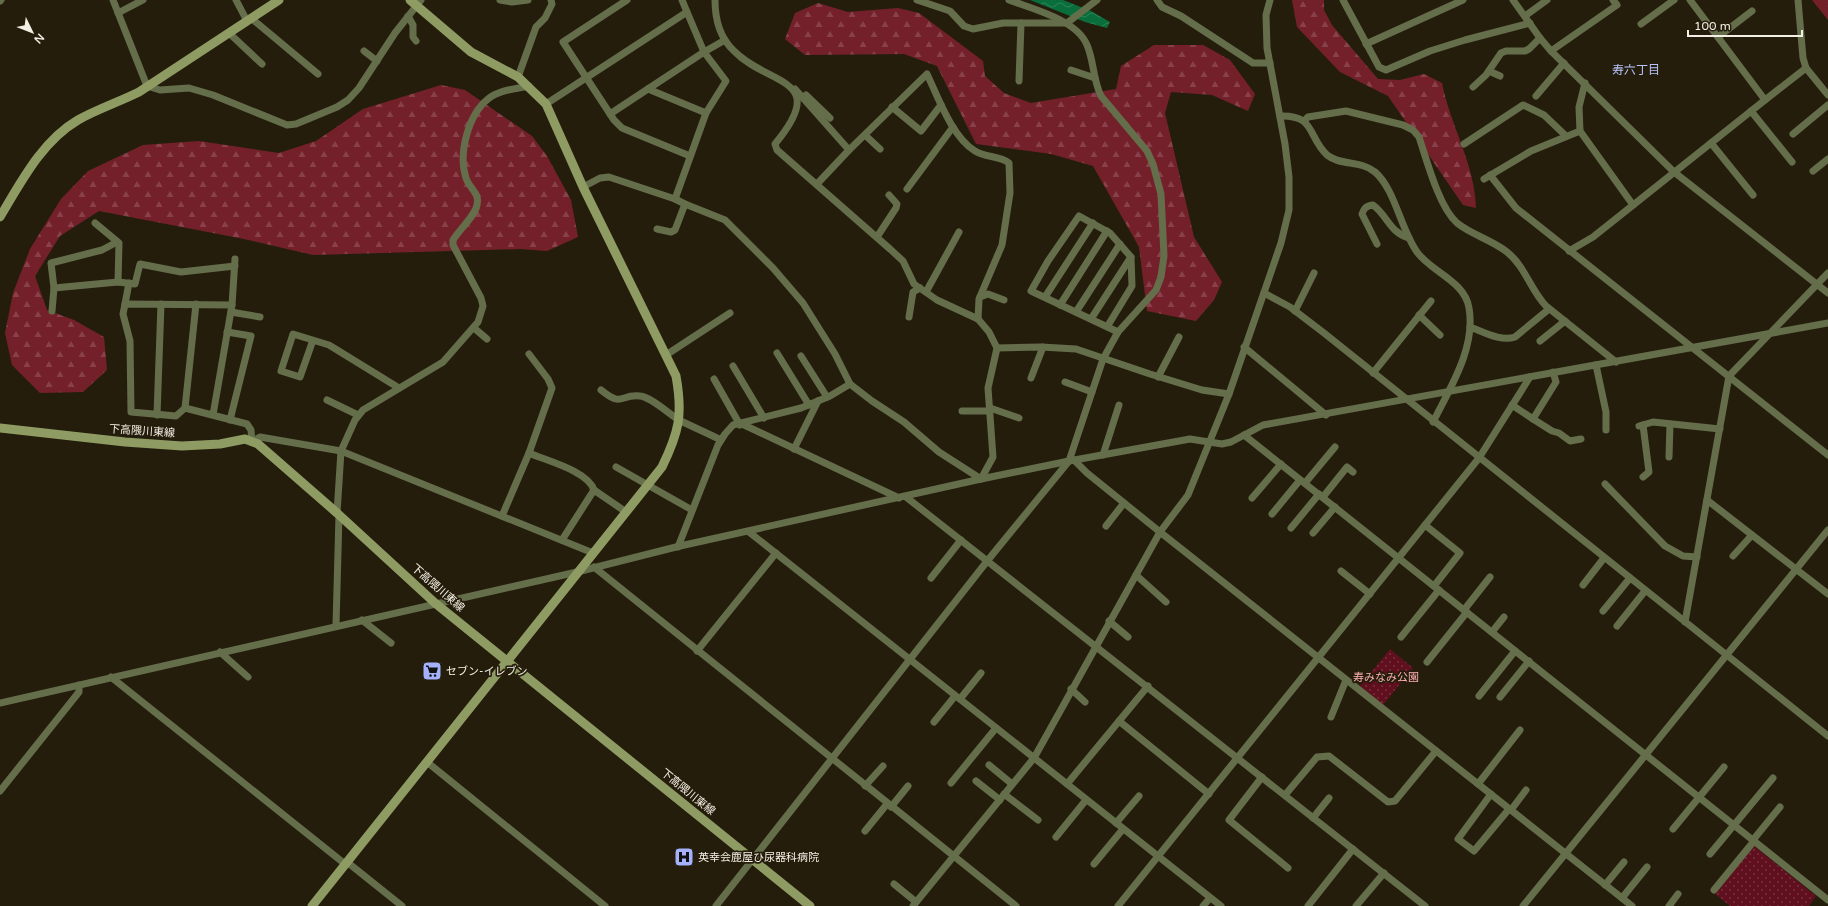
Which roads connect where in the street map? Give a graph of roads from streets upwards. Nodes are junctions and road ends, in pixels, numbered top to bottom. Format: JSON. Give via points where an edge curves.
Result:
{"nodes":[{"id":1,"x":113,"y":0,"type":"edge"},
{"id":2,"x":143,"y":0,"type":"edge"},
{"id":3,"x":236,"y":0,"type":"edge"},
{"id":4,"x":279,"y":0,"type":"edge"},
{"id":5,"x":500,"y":0,"type":"edge"},
{"id":6,"x":528,"y":0,"type":"edge"},
{"id":7,"x":551,"y":0,"type":"edge"},
{"id":8,"x":627,"y":0,"type":"edge"},
{"id":9,"x":682,"y":0,"type":"edge"},
{"id":10,"x":715,"y":0,"type":"edge"},
{"id":11,"x":917,"y":0,"type":"edge"},
{"id":12,"x":1009,"y":0,"type":"edge"},
{"id":13,"x":1157,"y":0,"type":"edge"},
{"id":14,"x":1270,"y":0,"type":"edge"},
{"id":15,"x":1342,"y":0,"type":"edge"},
{"id":16,"x":1463,"y":0,"type":"edge"},
{"id":17,"x":1514,"y":0,"type":"edge"},
{"id":18,"x":1547,"y":0,"type":"edge"},
{"id":19,"x":1613,"y":0,"type":"edge"},
{"id":20,"x":1674,"y":0,"type":"edge"},
{"id":21,"x":1690,"y":0,"type":"edge"},
{"id":22,"x":1798,"y":0,"type":"edge"},
{"id":23,"x":416,"y":1,"type":"edge"},
{"id":24,"x":1095,"y":1,"type":"edge"},
{"id":25,"x":1752,"y":11,"type":"dead end"},
{"id":26,"x":687,"y":12,"type":"junction"},
{"id":27,"x":118,"y":13,"type":"junction"},
{"id":28,"x":408,"y":16,"type":"junction"},
{"id":29,"x":1525,"y":16,"type":"junction"},
{"id":30,"x":249,"y":20,"type":"junction"},
{"id":31,"x":1069,"y":22,"type":"junction"},
{"id":32,"x":1530,"y":23,"type":"junction"},
{"id":33,"x":1021,"y":24,"type":"junction"},
{"id":34,"x":1641,"y":24,"type":"dead end"},
{"id":35,"x":229,"y":33,"type":"junction"},
{"id":36,"x":1718,"y":37,"type":"junction"},
{"id":37,"x":1540,"y":38,"type":"junction"},
{"id":38,"x":725,"y":40,"type":"junction"},
{"id":39,"x":416,"y":41,"type":"dead end"},
{"id":40,"x":1366,"y":44,"type":"junction"},
{"id":41,"x":364,"y":51,"type":"dead end"},
{"id":42,"x":1551,"y":51,"type":"junction"},
{"id":43,"x":704,"y":52,"type":"junction"},
{"id":44,"x":377,"y":61,"type":"junction"},
{"id":45,"x":1270,"y":63,"type":"junction"},
{"id":46,"x":262,"y":64,"type":"dead end"},
{"id":47,"x":1564,"y":64,"type":"junction"},
{"id":48,"x":1806,"y":68,"type":"junction"},
{"id":49,"x":1071,"y":70,"type":"dead end"},
{"id":50,"x":1489,"y":71,"type":"junction"},
{"id":51,"x":318,"y":74,"type":"dead end"},
{"id":52,"x":1500,"y":76,"type":"dead end"},
{"id":53,"x":518,"y":77,"type":"junction"},
{"id":54,"x":586,"y":78,"type":"junction"},
{"id":55,"x":1095,"y":78,"type":"junction"},
{"id":56,"x":1019,"y":81,"type":"dead end"},
{"id":57,"x":1585,"y":84,"type":"junction"},
{"id":58,"x":146,"y":86,"type":"junction"},
{"id":59,"x":528,"y":86,"type":"junction"},
{"id":60,"x":791,"y":86,"type":"junction"},
{"id":61,"x":1473,"y":87,"type":"dead end"},
{"id":62,"x":648,"y":89,"type":"junction"},
{"id":63,"x":800,"y":93,"type":"junction"},
{"id":64,"x":1828,"y":95,"type":"edge"},
{"id":65,"x":1536,"y":96,"type":"dead end"},
{"id":66,"x":1765,"y":100,"type":"junction"},
{"id":67,"x":546,"y":104,"type":"junction"},
{"id":68,"x":941,"y":105,"type":"junction"},
{"id":69,"x":1828,"y":105,"type":"edge"},
{"id":70,"x":892,"y":107,"type":"junction"},
{"id":71,"x":1751,"y":111,"type":"junction"},
{"id":72,"x":706,"y":113,"type":"junction"},
{"id":73,"x":610,"y":114,"type":"junction"},
{"id":74,"x":1280,"y":116,"type":"junction"},
{"id":75,"x":830,"y":118,"type":"dead end"},
{"id":76,"x":1304,"y":121,"type":"junction"},
{"id":77,"x":953,"y":127,"type":"junction"},
{"id":78,"x":1580,"y":131,"type":"junction"},
{"id":79,"x":1793,"y":134,"type":"dead end"},
{"id":80,"x":865,"y":135,"type":"junction"},
{"id":81,"x":1566,"y":136,"type":"junction"},
{"id":82,"x":1711,"y":143,"type":"junction"},
{"id":83,"x":1464,"y":144,"type":"dead end"},
{"id":84,"x":880,"y":148,"type":"dead end"},
{"id":85,"x":849,"y":150,"type":"junction"},
{"id":86,"x":690,"y":156,"type":"junction"},
{"id":87,"x":1828,"y":158,"type":"edge"},
{"id":88,"x":1792,"y":162,"type":"dead end"},
{"id":89,"x":1813,"y":171,"type":"dead end"},
{"id":90,"x":1674,"y":172,"type":"junction"},
{"id":91,"x":817,"y":184,"type":"junction"},
{"id":92,"x":583,"y":187,"type":"junction"},
{"id":93,"x":907,"y":189,"type":"dead end"},
{"id":94,"x":889,"y":195,"type":"dead end"},
{"id":95,"x":1753,"y":195,"type":"dead end"},
{"id":96,"x":675,"y":199,"type":"junction"},
{"id":97,"x":685,"y":204,"type":"junction"},
{"id":98,"x":1634,"y":205,"type":"junction"},
{"id":99,"x":0,"y":217,"type":"edge"},
{"id":100,"x":95,"y":223,"type":"dead end"},
{"id":101,"x":1093,"y":223,"type":"junction"},
{"id":102,"x":657,"y":229,"type":"dead end"},
{"id":103,"x":1107,"y":231,"type":"junction"},
{"id":104,"x":960,"y":232,"type":"dead end"},
{"id":105,"x":877,"y":237,"type":"junction"},
{"id":106,"x":1409,"y":238,"type":"junction"},
{"id":107,"x":117,"y":242,"type":"junction"},
{"id":108,"x":1120,"y":244,"type":"junction"},
{"id":109,"x":1377,"y":244,"type":"dead end"},
{"id":110,"x":1569,"y":251,"type":"junction"},
{"id":111,"x":1131,"y":257,"type":"junction"},
{"id":112,"x":235,"y":259,"type":"dead end"},
{"id":113,"x":234,"y":266,"type":"junction"},
{"id":114,"x":1314,"y":273,"type":"dead end"},
{"id":115,"x":1828,"y":273,"type":"edge"},
{"id":116,"x":118,"y":282,"type":"junction"},
{"id":117,"x":129,"y":284,"type":"junction"},
{"id":118,"x":1817,"y":284,"type":"junction"},
{"id":119,"x":54,"y":288,"type":"junction"},
{"id":120,"x":923,"y":290,"type":"junction"},
{"id":121,"x":1264,"y":293,"type":"junction"},
{"id":122,"x":1828,"y":293,"type":"edge"},
{"id":123,"x":980,"y":297,"type":"junction"},
{"id":124,"x":1045,"y":297,"type":"junction"},
{"id":125,"x":1004,"y":300,"type":"dead end"},
{"id":126,"x":1431,"y":300,"type":"dead end"},
{"id":127,"x":125,"y":304,"type":"junction"},
{"id":128,"x":161,"y":304,"type":"junction"},
{"id":129,"x":196,"y":304,"type":"junction"},
{"id":130,"x":1060,"y":305,"type":"junction"},
{"id":131,"x":232,"y":308,"type":"junction"},
{"id":132,"x":1549,"y":309,"type":"junction"},
{"id":133,"x":52,"y":311,"type":"dead end"},
{"id":134,"x":1295,"y":311,"type":"junction"},
{"id":135,"x":1076,"y":312,"type":"junction"},
{"id":136,"x":730,"y":313,"type":"dead end"},
{"id":137,"x":1419,"y":315,"type":"junction"},
{"id":138,"x":260,"y":317,"type":"dead end"},
{"id":139,"x":909,"y":317,"type":"dead end"},
{"id":140,"x":978,"y":319,"type":"junction"},
{"id":141,"x":1091,"y":319,"type":"junction"},
{"id":142,"x":1565,"y":321,"type":"junction"},
{"id":143,"x":1828,"y":323,"type":"edge"},
{"id":144,"x":1107,"y":327,"type":"junction"},
{"id":145,"x":1470,"y":327,"type":"junction"},
{"id":146,"x":474,"y":328,"type":"junction"},
{"id":147,"x":227,"y":332,"type":"junction"},
{"id":148,"x":1118,"y":332,"type":"junction"},
{"id":149,"x":1771,"y":332,"type":"junction"},
{"id":150,"x":1440,"y":335,"type":"dead end"},
{"id":151,"x":1179,"y":337,"type":"dead end"},
{"id":152,"x":486,"y":339,"type":"dead end"},
{"id":153,"x":313,"y":340,"type":"junction"},
{"id":154,"x":1540,"y":341,"type":"dead end"},
{"id":155,"x":1244,"y":346,"type":"junction"},
{"id":156,"x":1043,"y":347,"type":"junction"},
{"id":157,"x":1691,"y":347,"type":"junction"},
{"id":158,"x":997,"y":348,"type":"junction"},
{"id":159,"x":777,"y":353,"type":"dead end"},
{"id":160,"x":529,"y":354,"type":"dead end"},
{"id":161,"x":666,"y":355,"type":"junction"},
{"id":162,"x":801,"y":356,"type":"dead end"},
{"id":163,"x":1103,"y":359,"type":"junction"},
{"id":164,"x":1616,"y":362,"type":"junction"},
{"id":165,"x":1596,"y":365,"type":"junction"},
{"id":166,"x":733,"y":366,"type":"dead end"},
{"id":167,"x":1553,"y":372,"type":"junction"},
{"id":168,"x":1373,"y":373,"type":"junction"},
{"id":169,"x":1729,"y":376,"type":"junction"},
{"id":170,"x":1158,"y":377,"type":"junction"},
{"id":171,"x":1530,"y":377,"type":"junction"},
{"id":172,"x":1031,"y":378,"type":"dead end"},
{"id":173,"x":714,"y":379,"type":"dead end"},
{"id":174,"x":1065,"y":382,"type":"dead end"},
{"id":175,"x":850,"y":384,"type":"junction"},
{"id":176,"x":399,"y":388,"type":"junction"},
{"id":177,"x":601,"y":390,"type":"dead end"},
{"id":178,"x":1092,"y":392,"type":"junction"},
{"id":179,"x":1448,"y":393,"type":"junction"},
{"id":180,"x":1229,"y":394,"type":"junction"},
{"id":181,"x":827,"y":397,"type":"junction"},
{"id":182,"x":327,"y":400,"type":"dead end"},
{"id":183,"x":1406,"y":400,"type":"junction"},
{"id":184,"x":818,"y":401,"type":"junction"},
{"id":185,"x":809,"y":405,"type":"junction"},
{"id":186,"x":1119,"y":405,"type":"dead end"},
{"id":187,"x":1512,"y":405,"type":"junction"},
{"id":188,"x":185,"y":408,"type":"junction"},
{"id":189,"x":990,"y":410,"type":"junction"},
{"id":190,"x":962,"y":411,"type":"dead end"},
{"id":191,"x":157,"y":415,"type":"junction"},
{"id":192,"x":213,"y":415,"type":"junction"},
{"id":193,"x":358,"y":415,"type":"junction"},
{"id":194,"x":1326,"y":415,"type":"junction"},
{"id":195,"x":764,"y":418,"type":"junction"},
{"id":196,"x":1019,"y":418,"type":"dead end"},
{"id":197,"x":679,"y":419,"type":"junction"},
{"id":198,"x":1533,"y":419,"type":"junction"},
{"id":199,"x":230,"y":420,"type":"junction"},
{"id":200,"x":1433,"y":422,"type":"junction"},
{"id":201,"x":741,"y":424,"type":"junction"},
{"id":202,"x":1670,"y":424,"type":"junction"},
{"id":203,"x":0,"y":428,"type":"edge"},
{"id":204,"x":1720,"y":429,"type":"junction"},
{"id":205,"x":1606,"y":430,"type":"dead end"},
{"id":206,"x":1244,"y":435,"type":"junction"},
{"id":207,"x":1582,"y":439,"type":"dead end"},
{"id":208,"x":721,"y":440,"type":"junction"},
{"id":209,"x":1210,"y":441,"type":"junction"},
{"id":210,"x":252,"y":442,"type":"junction"},
{"id":211,"x":1335,"y":447,"type":"dead end"},
{"id":212,"x":794,"y":449,"type":"junction"},
{"id":213,"x":341,"y":451,"type":"junction"},
{"id":214,"x":529,"y":453,"type":"junction"},
{"id":215,"x":1103,"y":454,"type":"junction"},
{"id":216,"x":1828,"y":455,"type":"edge"},
{"id":217,"x":1669,"y":457,"type":"dead end"},
{"id":218,"x":1480,"y":458,"type":"junction"},
{"id":219,"x":1071,"y":460,"type":"junction"},
{"id":220,"x":1281,"y":464,"type":"junction"},
{"id":221,"x":616,"y":467,"type":"dead end"},
{"id":222,"x":1353,"y":472,"type":"dead end"},
{"id":223,"x":1643,"y":477,"type":"dead end"},
{"id":224,"x":981,"y":479,"type":"junction"},
{"id":225,"x":1303,"y":481,"type":"junction"},
{"id":226,"x":1605,"y":484,"type":"dead end"},
{"id":227,"x":648,"y":485,"type":"junction"},
{"id":228,"x":594,"y":490,"type":"junction"},
{"id":229,"x":1321,"y":496,"type":"junction"},
{"id":230,"x":902,"y":497,"type":"junction"},
{"id":231,"x":1252,"y":498,"type":"dead end"},
{"id":232,"x":1707,"y":500,"type":"junction"},
{"id":233,"x":1124,"y":503,"type":"junction"},
{"id":234,"x":1335,"y":507,"type":"junction"},
{"id":235,"x":692,"y":510,"type":"junction"},
{"id":236,"x":626,"y":512,"type":"junction"},
{"id":237,"x":338,"y":514,"type":"junction"},
{"id":238,"x":1272,"y":514,"type":"dead end"},
{"id":239,"x":502,"y":516,"type":"junction"},
{"id":240,"x":1425,"y":525,"type":"junction"},
{"id":241,"x":1106,"y":526,"type":"dead end"},
{"id":242,"x":1291,"y":528,"type":"dead end"},
{"id":243,"x":1828,"y":530,"type":"edge"},
{"id":244,"x":749,"y":532,"type":"junction"},
{"id":245,"x":1160,"y":532,"type":"junction"},
{"id":246,"x":1313,"y":533,"type":"dead end"},
{"id":247,"x":1752,"y":534,"type":"junction"},
{"id":248,"x":562,"y":540,"type":"junction"},
{"id":249,"x":962,"y":540,"type":"junction"},
{"id":250,"x":678,"y":547,"type":"junction"},
{"id":251,"x":593,"y":552,"type":"junction"},
{"id":252,"x":776,"y":553,"type":"junction"},
{"id":253,"x":1733,"y":556,"type":"dead end"},
{"id":254,"x":1697,"y":557,"type":"junction"},
{"id":255,"x":1399,"y":558,"type":"junction"},
{"id":256,"x":1604,"y":558,"type":"junction"},
{"id":257,"x":988,"y":560,"type":"junction"},
{"id":258,"x":594,"y":567,"type":"junction"},
{"id":259,"x":1797,"y":569,"type":"junction"},
{"id":260,"x":1340,"y":571,"type":"dead end"},
{"id":261,"x":577,"y":572,"type":"junction"},
{"id":262,"x":1136,"y":575,"type":"junction"},
{"id":263,"x":1490,"y":577,"type":"dead end"},
{"id":264,"x":931,"y":578,"type":"dead end"},
{"id":265,"x":1630,"y":578,"type":"junction"},
{"id":266,"x":1582,"y":585,"type":"dead end"},
{"id":267,"x":1437,"y":588,"type":"junction"},
{"id":268,"x":1645,"y":590,"type":"junction"},
{"id":269,"x":1370,"y":594,"type":"junction"},
{"id":270,"x":1828,"y":594,"type":"edge"},
{"id":271,"x":1166,"y":602,"type":"dead end"},
{"id":272,"x":435,"y":603,"type":"junction"},
{"id":273,"x":1466,"y":611,"type":"junction"},
{"id":274,"x":1603,"y":611,"type":"dead end"},
{"id":275,"x":1504,"y":617,"type":"dead end"},
{"id":276,"x":362,"y":620,"type":"junction"},
{"id":277,"x":1109,"y":621,"type":"junction"},
{"id":278,"x":1685,"y":622,"type":"junction"},
{"id":279,"x":336,"y":626,"type":"junction"},
{"id":280,"x":1617,"y":626,"type":"dead end"},
{"id":281,"x":1492,"y":632,"type":"junction"},
{"id":282,"x":1128,"y":637,"type":"dead end"},
{"id":283,"x":1401,"y":637,"type":"dead end"},
{"id":284,"x":391,"y":643,"type":"dead end"},
{"id":285,"x":1095,"y":645,"type":"junction"},
{"id":286,"x":697,"y":651,"type":"junction"},
{"id":287,"x":1516,"y":651,"type":"junction"},
{"id":288,"x":220,"y":652,"type":"junction"},
{"id":289,"x":1726,"y":655,"type":"junction"},
{"id":290,"x":1319,"y":658,"type":"junction"},
{"id":291,"x":910,"y":660,"type":"junction"},
{"id":292,"x":507,"y":661,"type":"junction"},
{"id":293,"x":1427,"y":662,"type":"dead end"},
{"id":294,"x":1529,"y":662,"type":"junction"},
{"id":295,"x":981,"y":672,"type":"dead end"},
{"id":296,"x":111,"y":677,"type":"junction"},
{"id":297,"x":248,"y":677,"type":"dead end"},
{"id":298,"x":1346,"y":680,"type":"junction"},
{"id":299,"x":79,"y":685,"type":"junction"},
{"id":300,"x":1148,"y":686,"type":"junction"},
{"id":301,"x":1071,"y":690,"type":"junction"},
{"id":302,"x":1479,"y":696,"type":"dead end"},
{"id":303,"x":957,"y":697,"type":"junction"},
{"id":304,"x":1500,"y":697,"type":"dead end"},
{"id":305,"x":1085,"y":702,"type":"dead end"},
{"id":306,"x":0,"y":703,"type":"edge"},
{"id":307,"x":1331,"y":717,"type":"dead end"},
{"id":308,"x":1118,"y":721,"type":"junction"},
{"id":309,"x":934,"y":722,"type":"dead end"},
{"id":310,"x":996,"y":728,"type":"junction"},
{"id":311,"x":1520,"y":730,"type":"dead end"},
{"id":312,"x":1828,"y":736,"type":"edge"},
{"id":313,"x":1436,"y":751,"type":"junction"},
{"id":314,"x":1646,"y":754,"type":"junction"},
{"id":315,"x":1034,"y":758,"type":"junction"},
{"id":316,"x":1239,"y":758,"type":"junction"},
{"id":317,"x":832,"y":760,"type":"junction"},
{"id":318,"x":426,"y":762,"type":"junction"},
{"id":319,"x":989,"y":765,"type":"dead end"},
{"id":320,"x":883,"y":766,"type":"dead end"},
{"id":321,"x":1724,"y":767,"type":"dead end"},
{"id":322,"x":1262,"y":777,"type":"junction"},
{"id":323,"x":1773,"y":778,"type":"dead end"},
{"id":324,"x":976,"y":781,"type":"dead end"},
{"id":325,"x":951,"y":784,"type":"dead end"},
{"id":326,"x":1012,"y":784,"type":"junction"},
{"id":327,"x":1067,"y":784,"type":"junction"},
{"id":328,"x":1478,"y":784,"type":"junction"},
{"id":329,"x":865,"y":786,"type":"junction"},
{"id":330,"x":908,"y":786,"type":"dead end"},
{"id":331,"x":1526,"y":790,"type":"dead end"},
{"id":332,"x":0,"y":791,"type":"edge"},
{"id":333,"x":1209,"y":794,"type":"junction"},
{"id":334,"x":1491,"y":794,"type":"junction"},
{"id":335,"x":1285,"y":795,"type":"junction"},
{"id":336,"x":1139,"y":796,"type":"dead end"},
{"id":337,"x":1002,"y":797,"type":"junction"},
{"id":338,"x":1699,"y":797,"type":"junction"},
{"id":339,"x":1329,"y":798,"type":"dead end"},
{"id":340,"x":1086,"y":800,"type":"junction"},
{"id":341,"x":889,"y":805,"type":"junction"},
{"id":342,"x":1780,"y":807,"type":"dead end"},
{"id":343,"x":1510,"y":810,"type":"junction"},
{"id":344,"x":1314,"y":818,"type":"junction"},
{"id":345,"x":1038,"y":820,"type":"dead end"},
{"id":346,"x":1116,"y":823,"type":"junction"},
{"id":347,"x":1734,"y":825,"type":"junction"},
{"id":348,"x":1123,"y":829,"type":"junction"},
{"id":349,"x":1673,"y":829,"type":"dead end"},
{"id":350,"x":866,"y":831,"type":"dead end"},
{"id":351,"x":1056,"y":837,"type":"dead end"},
{"id":352,"x":1753,"y":841,"type":"junction"},
{"id":353,"x":1353,"y":849,"type":"junction"},
{"id":354,"x":1565,"y":853,"type":"junction"},
{"id":355,"x":1710,"y":854,"type":"dead end"},
{"id":356,"x":954,"y":856,"type":"junction"},
{"id":357,"x":1158,"y":856,"type":"junction"},
{"id":358,"x":752,"y":859,"type":"junction"},
{"id":359,"x":1624,"y":862,"type":"dead end"},
{"id":360,"x":346,"y":863,"type":"junction"},
{"id":361,"x":1094,"y":864,"type":"dead end"},
{"id":362,"x":1647,"y":867,"type":"dead end"},
{"id":363,"x":1288,"y":868,"type":"dead end"},
{"id":364,"x":1384,"y":873,"type":"junction"},
{"id":365,"x":894,"y":884,"type":"dead end"},
{"id":366,"x":1605,"y":885,"type":"junction"},
{"id":367,"x":1714,"y":890,"type":"dead end"},
{"id":368,"x":1678,"y":894,"type":"dead end"},
{"id":369,"x":1210,"y":898,"type":"junction"},
{"id":370,"x":1622,"y":898,"type":"junction"},
{"id":371,"x":1828,"y":900,"type":"edge"},
{"id":372,"x":914,"y":904,"type":"edge"},
{"id":373,"x":312,"y":906,"type":"edge"},
{"id":374,"x":402,"y":906,"type":"edge"},
{"id":375,"x":605,"y":906,"type":"edge"},
{"id":376,"x":716,"y":906,"type":"edge"},
{"id":377,"x":810,"y":906,"type":"edge"},
{"id":378,"x":1016,"y":906,"type":"edge"},
{"id":379,"x":1118,"y":906,"type":"edge"},
{"id":380,"x":1203,"y":906,"type":"edge"},
{"id":381,"x":1221,"y":906,"type":"edge"},
{"id":382,"x":1308,"y":906,"type":"edge"},
{"id":383,"x":1356,"y":906,"type":"edge"},
{"id":384,"x":1426,"y":906,"type":"edge"},
{"id":385,"x":1523,"y":906,"type":"edge"},
{"id":386,"x":1632,"y":906,"type":"edge"},
{"id":387,"x":1669,"y":906,"type":"edge"}],
"edges":[{"from":1,"to":27,"type":"street"},
{"from":2,"to":27,"type":"street"},
{"from":3,"to":30,"type":"street"},
{"from":4,"to":30,"type":"street"},
{"from":5,"to":6,"type":"street"},
{"from":7,"to":53,"type":"street","via":[[551,10],[536,27]]},
{"from":8,"to":54,"type":"street","via":[[563,42]]},
{"from":9,"to":26,"type":"street"},
{"from":10,"to":38,"type":"street","via":[[715,14]]},
{"from":11,"to":33,"type":"street","via":[[950,11],[964,26],[973,29],[1003,23]]},
{"from":12,"to":31,"type":"street"},
{"from":13,"to":45,"type":"street","via":[[1162,7],[1181,16],[1254,63]]},
{"from":14,"to":45,"type":"street","via":[[1266,14]]},
{"from":15,"to":40,"type":"street"},
{"from":16,"to":40,"type":"street"},
{"from":17,"to":29,"type":"street"},
{"from":18,"to":29,"type":"street"},
{"from":19,"to":42,"type":"street","via":[[1617,5]]},
{"from":20,"to":34,"type":"street"},
{"from":21,"to":36,"type":"street"},
{"from":22,"to":48,"type":"street"},
{"from":23,"to":28,"type":"street"},
{"from":23,"to":53,"type":"street","via":[[471,52]]},
{"from":24,"to":31,"type":"street"},
{"from":25,"to":36,"type":"street"},
{"from":26,"to":43,"type":"street"},
{"from":26,"to":54,"type":"street"},
{"from":27,"to":58,"type":"street"},
{"from":28,"to":39,"type":"street","via":[[413,25],[413,37]]},
{"from":28,"to":44,"type":"street"},
{"from":29,"to":32,"type":"street"},
{"from":30,"to":35,"type":"street"},
{"from":30,"to":51,"type":"street"},
{"from":31,"to":33,"type":"street"},
{"from":31,"to":55,"type":"street","via":[[1087,45]]},
{"from":32,"to":37,"type":"street"},
{"from":32,"to":40,"type":"street","via":[[1430,51],[1386,70],[1379,67]]},
{"from":33,"to":56,"type":"street"},
{"from":35,"to":46,"type":"street"},
{"from":35,"to":58,"type":"street"},
{"from":36,"to":66,"type":"street"},
{"from":37,"to":42,"type":"street"},
{"from":37,"to":50,"type":"street","via":[[1530,49],[1506,51],[1501,54]]},
{"from":38,"to":43,"type":"street"},
{"from":38,"to":60,"type":"street","via":[[744,60]]},
{"from":41,"to":44,"type":"street"},
{"from":42,"to":47,"type":"street"},
{"from":43,"to":62,"type":"street"},
{"from":43,"to":72,"type":"street","via":[[726,81]]},
{"from":44,"to":58,"type":"street","via":[[348,100],[296,124],[287,125],[190,88],[160,90]]},
{"from":45,"to":74,"type":"street"},
{"from":47,"to":57,"type":"street"},
{"from":47,"to":65,"type":"street"},
{"from":48,"to":64,"type":"street"},
{"from":48,"to":66,"type":"street"},
{"from":49,"to":55,"type":"street"},
{"from":50,"to":52,"type":"street"},
{"from":50,"to":61,"type":"street"},
{"from":53,"to":59,"type":"street"},
{"from":54,"to":67,"type":"street"},
{"from":54,"to":73,"type":"street"},
{"from":55,"to":148,"type":"street","via":[[1101,96],[1147,151],[1161,194],[1164,256],[1161,277],[1156,290]]},
{"from":57,"to":78,"type":"street","via":[[1579,108]]},
{"from":57,"to":90,"type":"street"},
{"from":58,"to":99,"type":"street","via":[[65,129],[45,149],[24,177]]},
{"from":59,"to":67,"type":"street"},
{"from":59,"to":146,"type":"street","via":[[499,93],[488,99],[474,115],[466,142],[463,164],[466,179],[477,196],[478,205],[453,240],[457,253],[482,298],[483,306]]},
{"from":60,"to":63,"type":"street"},
{"from":60,"to":91,"type":"street","via":[[797,97],[797,107],[787,130],[776,144],[777,150]]},
{"from":62,"to":72,"type":"street"},
{"from":62,"to":73,"type":"street"},
{"from":63,"to":75,"type":"street","via":[[807,95]]},
{"from":63,"to":85,"type":"street"},
{"from":66,"to":71,"type":"street"},
{"from":67,"to":92,"type":"street"},
{"from":68,"to":70,"type":"street","via":[[921,131]]},
{"from":68,"to":70,"type":"street","via":[[927,74]]},
{"from":68,"to":77,"type":"street"},
{"from":69,"to":79,"type":"street"},
{"from":70,"to":80,"type":"street"},
{"from":71,"to":82,"type":"street"},
{"from":71,"to":88,"type":"street"},
{"from":72,"to":86,"type":"street"},
{"from":73,"to":86,"type":"street","via":[[622,128]]},
{"from":74,"to":76,"type":"street","via":[[1292,115]]},
{"from":74,"to":121,"type":"street","via":[[1289,177],[1289,210]]},
{"from":76,"to":106,"type":"street","via":[[1321,148],[1333,159],[1364,165],[1375,172],[1384,183]]},
{"from":76,"to":132,"type":"street","via":[[1308,117],[1346,112],[1403,125],[1413,130],[1419,137],[1444,206],[1451,217],[1458,224],[1507,252],[1539,299]]},
{"from":77,"to":93,"type":"street"},
{"from":77,"to":123,"type":"street","via":[[973,151],[984,156],[1004,159],[1009,163],[1010,194],[1002,245]]},
{"from":78,"to":81,"type":"street"},
{"from":78,"to":98,"type":"street"},
{"from":80,"to":84,"type":"street"},
{"from":80,"to":85,"type":"street"},
{"from":81,"to":83,"type":"street","via":[[1544,115],[1523,105]]},
{"from":81,"to":110,"type":"street","via":[[1531,151],[1487,177],[1516,208]]},
{"from":82,"to":90,"type":"street"},
{"from":82,"to":95,"type":"street"},
{"from":85,"to":91,"type":"street"},
{"from":86,"to":96,"type":"street"},
{"from":87,"to":89,"type":"street"},
{"from":90,"to":98,"type":"street"},
{"from":90,"to":118,"type":"street"},
{"from":91,"to":105,"type":"street"},
{"from":92,"to":96,"type":"street","via":[[600,178],[609,177]]},
{"from":92,"to":161,"type":"street"},
{"from":94,"to":105,"type":"street","via":[[897,204],[896,208]]},
{"from":96,"to":97,"type":"street"},
{"from":97,"to":102,"type":"street","via":[[675,230],[671,232]]},
{"from":97,"to":175,"type":"street","via":[[725,220],[773,268],[803,302]]},
{"from":98,"to":110,"type":"street","via":[[1593,237]]},
{"from":100,"to":107,"type":"street"},
{"from":101,"to":103,"type":"street"},
{"from":101,"to":124,"type":"street"},
{"from":101,"to":124,"type":"street","via":[[1079,216],[1048,261],[1031,291]]},
{"from":103,"to":108,"type":"street"},
{"from":103,"to":130,"type":"street"},
{"from":104,"to":120,"type":"street"},
{"from":105,"to":120,"type":"street","via":[[903,261],[914,284]]},
{"from":106,"to":109,"type":"street","via":[[1399,235],[1373,205],[1364,209],[1362,214]]},
{"from":106,"to":145,"type":"street","via":[[1418,254],[1464,295],[1469,306]]},
{"from":107,"to":116,"type":"street"},
{"from":107,"to":119,"type":"street","via":[[102,250],[51,263]]},
{"from":108,"to":111,"type":"street"},
{"from":108,"to":135,"type":"street"},
{"from":110,"to":157,"type":"street"},
{"from":111,"to":141,"type":"street"},
{"from":111,"to":144,"type":"street","via":[[1132,286]]},
{"from":112,"to":113,"type":"street"},
{"from":113,"to":117,"type":"street","via":[[181,272],[140,264],[135,284]]},
{"from":113,"to":131,"type":"street"},
{"from":114,"to":134,"type":"street"},
{"from":115,"to":118,"type":"street"},
{"from":116,"to":117,"type":"street"},
{"from":116,"to":119,"type":"street"},
{"from":117,"to":127,"type":"street"},
{"from":118,"to":122,"type":"street"},
{"from":118,"to":149,"type":"street"},
{"from":119,"to":133,"type":"street"},
{"from":120,"to":139,"type":"street","via":[[913,292]]},
{"from":120,"to":140,"type":"street"},
{"from":121,"to":134,"type":"street"},
{"from":121,"to":155,"type":"street"},
{"from":123,"to":125,"type":"street","via":[[988,294]]},
{"from":123,"to":140,"type":"street"},
{"from":124,"to":130,"type":"street"},
{"from":126,"to":137,"type":"street"},
{"from":127,"to":128,"type":"street"},
{"from":127,"to":191,"type":"street","via":[[123,314],[130,341],[131,412]]},
{"from":128,"to":129,"type":"street"},
{"from":128,"to":191,"type":"street"},
{"from":129,"to":131,"type":"street"},
{"from":129,"to":188,"type":"street"},
{"from":130,"to":135,"type":"street"},
{"from":131,"to":138,"type":"street"},
{"from":131,"to":147,"type":"street"},
{"from":132,"to":142,"type":"street"},
{"from":132,"to":145,"type":"street","via":[[1509,339]]},
{"from":134,"to":168,"type":"street"},
{"from":135,"to":141,"type":"street"},
{"from":136,"to":161,"type":"street"},
{"from":137,"to":150,"type":"street"},
{"from":137,"to":168,"type":"street"},
{"from":140,"to":158,"type":"street","via":[[989,332]]},
{"from":141,"to":144,"type":"street"},
{"from":142,"to":154,"type":"street"},
{"from":142,"to":164,"type":"street"},
{"from":143,"to":149,"type":"street"},
{"from":144,"to":148,"type":"street"},
{"from":145,"to":179,"type":"street","via":[[1464,356]]},
{"from":146,"to":152,"type":"street"},
{"from":146,"to":176,"type":"street","via":[[443,362]]},
{"from":147,"to":192,"type":"street"},
{"from":147,"to":199,"type":"street","via":[[251,336]]},
{"from":148,"to":163,"type":"street"},
{"from":149,"to":157,"type":"street"},
{"from":149,"to":169,"type":"street"},
{"from":151,"to":170,"type":"street"},
{"from":153,"to":153,"type":"street","via":[[292,334],[281,371],[300,377]]},
{"from":153,"to":176,"type":"street","via":[[329,345]]},
{"from":155,"to":180,"type":"street"},
{"from":155,"to":194,"type":"street"},
{"from":156,"to":158,"type":"street"},
{"from":156,"to":163,"type":"street","via":[[1076,349]]},
{"from":156,"to":172,"type":"street"},
{"from":157,"to":164,"type":"street"},
{"from":157,"to":169,"type":"street"},
{"from":158,"to":189,"type":"street","via":[[988,388]]},
{"from":159,"to":185,"type":"street"},
{"from":160,"to":214,"type":"street","via":[[552,388]]},
{"from":161,"to":197,"type":"street","via":[[676,376],[680,400]]},
{"from":162,"to":181,"type":"street"},
{"from":163,"to":170,"type":"street"},
{"from":163,"to":178,"type":"street"},
{"from":164,"to":165,"type":"street"},
{"from":165,"to":167,"type":"street"},
{"from":165,"to":205,"type":"street","via":[[1606,412]]},
{"from":166,"to":195,"type":"street"},
{"from":167,"to":171,"type":"street"},
{"from":167,"to":198,"type":"street","via":[[1556,382]]},
{"from":168,"to":183,"type":"street"},
{"from":169,"to":204,"type":"street"},
{"from":169,"to":216,"type":"street"},
{"from":170,"to":180,"type":"street"},
{"from":171,"to":179,"type":"street"},
{"from":171,"to":187,"type":"street"},
{"from":173,"to":201,"type":"street"},
{"from":174,"to":178,"type":"street"},
{"from":175,"to":181,"type":"street"},
{"from":175,"to":224,"type":"street","via":[[904,422],[939,452]]},
{"from":176,"to":193,"type":"street"},
{"from":177,"to":197,"type":"street","via":[[616,400],[634,396],[644,397]]},
{"from":178,"to":219,"type":"street"},
{"from":179,"to":183,"type":"street"},
{"from":179,"to":200,"type":"street"},
{"from":180,"to":209,"type":"street"},
{"from":181,"to":184,"type":"street"},
{"from":182,"to":193,"type":"street"},
{"from":183,"to":194,"type":"street"},
{"from":183,"to":200,"type":"street"},
{"from":184,"to":185,"type":"street"},
{"from":184,"to":212,"type":"street"},
{"from":185,"to":195,"type":"street"},
{"from":186,"to":215,"type":"street"},
{"from":187,"to":198,"type":"street"},
{"from":187,"to":218,"type":"street"},
{"from":188,"to":191,"type":"street","via":[[176,416]]},
{"from":188,"to":192,"type":"street"},
{"from":189,"to":190,"type":"street"},
{"from":189,"to":196,"type":"street"},
{"from":189,"to":224,"type":"street","via":[[993,457]]},
{"from":192,"to":199,"type":"street"},
{"from":193,"to":213,"type":"street"},
{"from":194,"to":206,"type":"street","via":[[1263,425]]},
{"from":195,"to":201,"type":"street"},
{"from":197,"to":208,"type":"street"},
{"from":197,"to":227,"type":"street","via":[[675,440],[662,467]]},
{"from":198,"to":207,"type":"street","via":[[1570,441]]},
{"from":199,"to":210,"type":"street","via":[[247,424],[251,430]]},
{"from":200,"to":218,"type":"street"},
{"from":201,"to":208,"type":"street","via":[[733,425]]},
{"from":201,"to":212,"type":"street"},
{"from":202,"to":204,"type":"street"},
{"from":202,"to":217,"type":"street"},
{"from":202,"to":223,"type":"street","via":[[1653,422],[1641,425],[1649,472]]},
{"from":203,"to":210,"type":"street","name":"下高隈川東線","via":[[182,446],[220,444],[245,439]]},
{"from":204,"to":232,"type":"street"},
{"from":206,"to":209,"type":"street","via":[[1222,444]]},
{"from":206,"to":220,"type":"street"},
{"from":208,"to":235,"type":"street"},
{"from":209,"to":215,"type":"street","via":[[1190,439]]},
{"from":209,"to":245,"type":"street","via":[[1188,495]]},
{"from":210,"to":213,"type":"street","via":[[260,437]]},
{"from":210,"to":237,"type":"street","name":"下高隈川東線","via":[[258,444]]},
{"from":211,"to":225,"type":"street"},
{"from":212,"to":230,"type":"street"},
{"from":213,"to":237,"type":"street"},
{"from":213,"to":239,"type":"street"},
{"from":214,"to":228,"type":"street","via":[[582,475],[593,485]]},
{"from":214,"to":239,"type":"street"},
{"from":215,"to":219,"type":"street"},
{"from":218,"to":240,"type":"street"},
{"from":218,"to":256,"type":"street"},
{"from":219,"to":224,"type":"street"},
{"from":219,"to":233,"type":"street"},
{"from":219,"to":257,"type":"street"},
{"from":220,"to":225,"type":"street"},
{"from":220,"to":231,"type":"street"},
{"from":221,"to":227,"type":"street"},
{"from":222,"to":229,"type":"street","via":[[1347,467]]},
{"from":224,"to":230,"type":"street"},
{"from":225,"to":229,"type":"street"},
{"from":225,"to":238,"type":"street"},
{"from":226,"to":254,"type":"street","via":[[1665,546],[1683,556]]},
{"from":227,"to":235,"type":"street"},
{"from":227,"to":236,"type":"street"},
{"from":228,"to":236,"type":"street"},
{"from":228,"to":248,"type":"street"},
{"from":229,"to":234,"type":"street"},
{"from":229,"to":242,"type":"street"},
{"from":230,"to":244,"type":"street"},
{"from":230,"to":249,"type":"street"},
{"from":232,"to":247,"type":"street"},
{"from":232,"to":254,"type":"street"},
{"from":233,"to":241,"type":"street"},
{"from":233,"to":245,"type":"street"},
{"from":234,"to":246,"type":"street"},
{"from":234,"to":255,"type":"street"},
{"from":235,"to":250,"type":"street"},
{"from":236,"to":251,"type":"street"},
{"from":237,"to":272,"type":"street","name":"下高隈川東線"},
{"from":237,"to":279,"type":"street"},
{"from":239,"to":248,"type":"street"},
{"from":240,"to":255,"type":"street"},
{"from":240,"to":267,"type":"street","via":[[1460,553]]},
{"from":243,"to":259,"type":"street"},
{"from":244,"to":250,"type":"street"},
{"from":244,"to":252,"type":"street"},
{"from":245,"to":262,"type":"street"},
{"from":245,"to":290,"type":"street"},
{"from":247,"to":253,"type":"street"},
{"from":247,"to":259,"type":"street"},
{"from":248,"to":251,"type":"street"},
{"from":249,"to":257,"type":"street"},
{"from":249,"to":264,"type":"street"},
{"from":250,"to":258,"type":"street"},
{"from":251,"to":261,"type":"street"},
{"from":252,"to":286,"type":"street"},
{"from":252,"to":291,"type":"street"},
{"from":254,"to":278,"type":"street"},
{"from":255,"to":267,"type":"street"},
{"from":255,"to":269,"type":"street"},
{"from":256,"to":265,"type":"street"},
{"from":256,"to":266,"type":"street"},
{"from":257,"to":285,"type":"street"},
{"from":257,"to":291,"type":"street"},
{"from":258,"to":261,"type":"street"},
{"from":258,"to":286,"type":"street"},
{"from":259,"to":270,"type":"street"},
{"from":259,"to":289,"type":"street"},
{"from":260,"to":269,"type":"street"},
{"from":261,"to":272,"type":"street"},
{"from":261,"to":292,"type":"street"},
{"from":262,"to":271,"type":"street"},
{"from":262,"to":277,"type":"street"},
{"from":263,"to":273,"type":"street"},
{"from":265,"to":268,"type":"street"},
{"from":265,"to":274,"type":"street"},
{"from":267,"to":273,"type":"street"},
{"from":267,"to":283,"type":"street"},
{"from":268,"to":278,"type":"street"},
{"from":268,"to":280,"type":"street"},
{"from":269,"to":290,"type":"street"},
{"from":272,"to":276,"type":"street"},
{"from":272,"to":292,"type":"street","name":"下高隈川東線"},
{"from":273,"to":281,"type":"street"},
{"from":273,"to":293,"type":"street"},
{"from":275,"to":281,"type":"street"},
{"from":276,"to":279,"type":"street"},
{"from":276,"to":284,"type":"street"},
{"from":277,"to":282,"type":"street"},
{"from":277,"to":285,"type":"street"},
{"from":278,"to":289,"type":"street"},
{"from":279,"to":288,"type":"street"},
{"from":281,"to":287,"type":"street"},
{"from":285,"to":300,"type":"street"},
{"from":285,"to":301,"type":"street"},
{"from":286,"to":317,"type":"street"},
{"from":287,"to":294,"type":"street"},
{"from":287,"to":302,"type":"street"},
{"from":288,"to":296,"type":"street"},
{"from":288,"to":297,"type":"street"},
{"from":289,"to":312,"type":"street"},
{"from":289,"to":314,"type":"street"},
{"from":290,"to":298,"type":"street"},
{"from":290,"to":316,"type":"street"},
{"from":291,"to":303,"type":"street"},
{"from":291,"to":317,"type":"street"},
{"from":292,"to":318,"type":"street"},
{"from":292,"to":358,"type":"street","name":"下高隈川東線"},
{"from":294,"to":304,"type":"street"},
{"from":294,"to":314,"type":"street"},
{"from":295,"to":303,"type":"street"},
{"from":296,"to":299,"type":"street"},
{"from":296,"to":360,"type":"street"},
{"from":298,"to":307,"type":"street"},
{"from":298,"to":313,"type":"street"},
{"from":299,"to":306,"type":"street"},
{"from":299,"to":332,"type":"street","via":[[79,692]]},
{"from":300,"to":308,"type":"street"},
{"from":300,"to":316,"type":"street"},
{"from":301,"to":305,"type":"street"},
{"from":301,"to":315,"type":"street"},
{"from":303,"to":309,"type":"street"},
{"from":303,"to":310,"type":"street"},
{"from":308,"to":327,"type":"street"},
{"from":308,"to":333,"type":"street"},
{"from":310,"to":315,"type":"street"},
{"from":310,"to":325,"type":"street"},
{"from":311,"to":328,"type":"street"},
{"from":313,"to":328,"type":"street"},
{"from":313,"to":335,"type":"street","via":[[1395,801],[1388,802],[1328,756],[1317,757]]},
{"from":314,"to":338,"type":"street"},
{"from":314,"to":354,"type":"street"},
{"from":315,"to":326,"type":"street"},
{"from":315,"to":327,"type":"street"},
{"from":316,"to":322,"type":"street"},
{"from":316,"to":333,"type":"street"},
{"from":317,"to":329,"type":"street"},
{"from":317,"to":358,"type":"street"},
{"from":318,"to":360,"type":"street"},
{"from":318,"to":375,"type":"street"},
{"from":319,"to":326,"type":"street"},
{"from":320,"to":329,"type":"street"},
{"from":321,"to":338,"type":"street"},
{"from":322,"to":335,"type":"street"},
{"from":322,"to":363,"type":"street","via":[[1229,820]]},
{"from":323,"to":347,"type":"street"},
{"from":324,"to":337,"type":"street"},
{"from":326,"to":337,"type":"street"},
{"from":327,"to":340,"type":"street"},
{"from":328,"to":334,"type":"street"},
{"from":329,"to":341,"type":"street"},
{"from":330,"to":341,"type":"street"},
{"from":331,"to":343,"type":"street"},
{"from":333,"to":357,"type":"street"},
{"from":334,"to":343,"type":"street"},
{"from":334,"to":343,"type":"street","via":[[1458,839],[1474,851]]},
{"from":335,"to":344,"type":"street"},
{"from":336,"to":346,"type":"street"},
{"from":337,"to":345,"type":"street"},
{"from":337,"to":356,"type":"street"},
{"from":338,"to":347,"type":"street"},
{"from":338,"to":349,"type":"street"},
{"from":339,"to":344,"type":"street"},
{"from":340,"to":346,"type":"street"},
{"from":340,"to":351,"type":"street"},
{"from":341,"to":350,"type":"street"},
{"from":341,"to":356,"type":"street"},
{"from":342,"to":352,"type":"street"},
{"from":343,"to":354,"type":"street"},
{"from":344,"to":353,"type":"street"},
{"from":346,"to":348,"type":"street"},
{"from":347,"to":352,"type":"street"},
{"from":347,"to":355,"type":"street"},
{"from":348,"to":357,"type":"street"},
{"from":348,"to":361,"type":"street"},
{"from":352,"to":367,"type":"street"},
{"from":352,"to":371,"type":"street"},
{"from":353,"to":364,"type":"street"},
{"from":353,"to":382,"type":"street"},
{"from":354,"to":366,"type":"street"},
{"from":354,"to":385,"type":"street"},
{"from":356,"to":372,"type":"street"},
{"from":356,"to":378,"type":"street"},
{"from":357,"to":369,"type":"street"},
{"from":357,"to":379,"type":"street"},
{"from":358,"to":376,"type":"street"},
{"from":358,"to":377,"type":"street","name":"下高隈川東線"},
{"from":359,"to":366,"type":"street"},
{"from":360,"to":373,"type":"street"},
{"from":360,"to":374,"type":"street"},
{"from":362,"to":370,"type":"street"},
{"from":364,"to":383,"type":"street"},
{"from":364,"to":384,"type":"street"},
{"from":365,"to":372,"type":"street"},
{"from":366,"to":370,"type":"street"},
{"from":368,"to":387,"type":"street"},
{"from":369,"to":380,"type":"street"},
{"from":369,"to":381,"type":"street"},
{"from":370,"to":386,"type":"street"}]}
